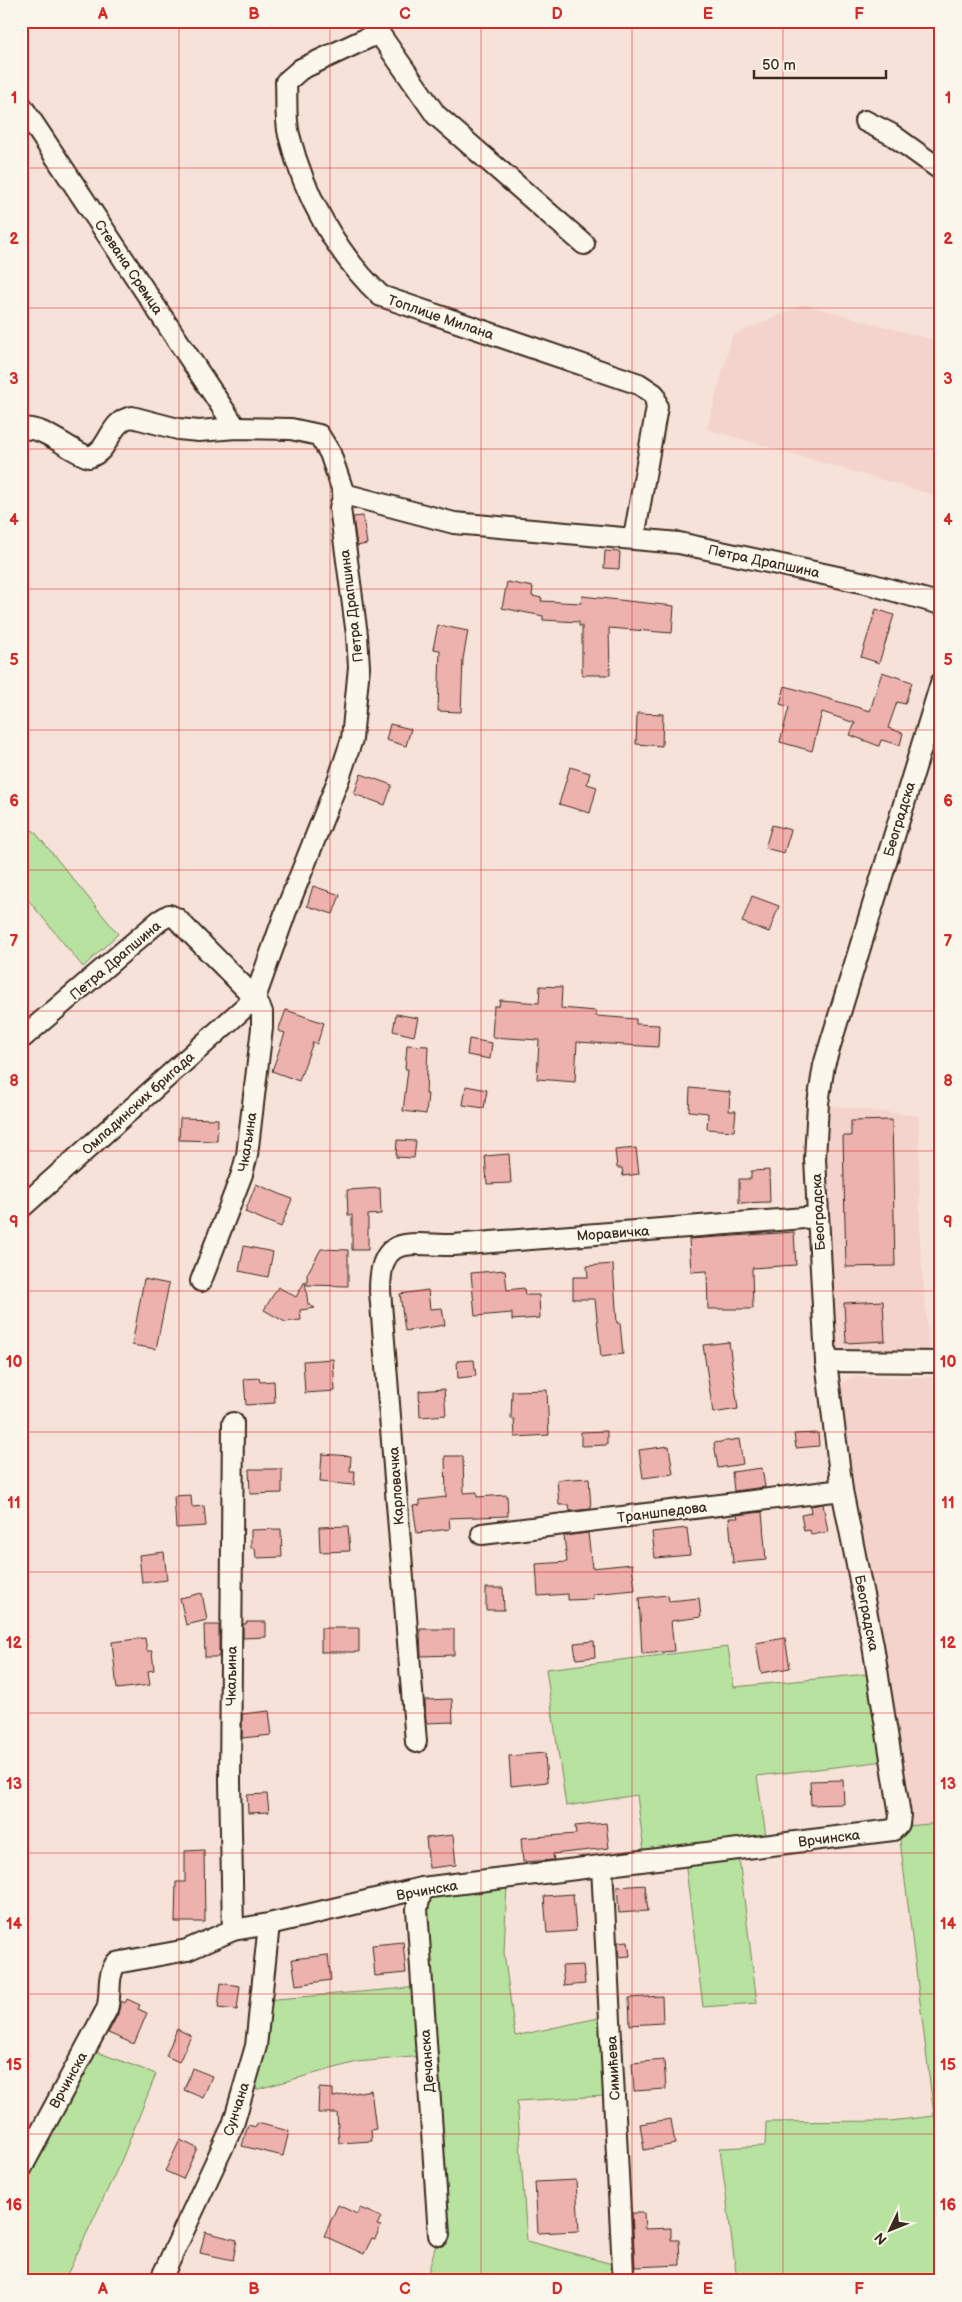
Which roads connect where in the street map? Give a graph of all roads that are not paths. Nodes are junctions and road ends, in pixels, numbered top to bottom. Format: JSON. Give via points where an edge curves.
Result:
{"nodes":[{"id":1,"x":21,"y":105,"type":"edge"},
{"id":2,"x":866,"y":121,"type":"dead end"},
{"id":3,"x":941,"y":170,"type":"edge"},
{"id":4,"x":584,"y":244,"type":"dead end"},
{"id":5,"x":24,"y":423,"type":"edge"},
{"id":6,"x":236,"y":428,"type":"junction"},
{"id":7,"x":344,"y":494,"type":"junction"},
{"id":8,"x":634,"y":538,"type":"junction"},
{"id":9,"x":941,"y":604,"type":"edge"},
{"id":10,"x":941,"y":683,"type":"edge"},
{"id":11,"x":255,"y":998,"type":"junction"},
{"id":12,"x":21,"y":1039,"type":"edge"},
{"id":13,"x":21,"y":1208,"type":"edge"},
{"id":14,"x":817,"y":1217,"type":"junction"},
{"id":15,"x":408,"y":1245,"type":"joint"},
{"id":16,"x":201,"y":1281,"type":"dead end"},
{"id":17,"x":826,"y":1360,"type":"junction"},
{"id":18,"x":941,"y":1362,"type":"edge"},
{"id":19,"x":233,"y":1423,"type":"dead end"},
{"id":20,"x":842,"y":1490,"type":"junction"},
{"id":21,"x":482,"y":1534,"type":"dead end"},
{"id":22,"x":416,"y":1742,"type":"dead end"},
{"id":23,"x":892,"y":1753,"type":"joint"},
{"id":24,"x":602,"y":1867,"type":"junction"},
{"id":25,"x":422,"y":1888,"type":"junction"},
{"id":26,"x":270,"y":1924,"type":"junction"},
{"id":27,"x":233,"y":1930,"type":"junction"},
{"id":28,"x":21,"y":2169,"type":"edge"},
{"id":29,"x":439,"y":2235,"type":"dead end"},
{"id":30,"x":623,"y":2269,"type":"dead end"},
{"id":31,"x":160,"y":2281,"type":"edge"}],
"edges":[{"from":1,"to":6,"type":"street","name":"Стевана Сремца"},
{"from":2,"to":3,"type":"street"},
{"from":4,"to":8,"type":"street","name":"Топлице Милана","via":[[436,115],[381,36],[372,36],[301,69],[286,82],[288,134],[311,197],[333,238],[361,277],[381,296],[639,384],[654,394],[658,407]]},
{"from":5,"to":6,"type":"street","via":[[89,457],[99,453],[116,424],[125,418],[132,417],[178,430]]},
{"from":6,"to":7,"type":"street","via":[[291,429],[318,435],[330,453]]},
{"from":7,"to":8,"type":"street","name":"Петра Драпшина","via":[[454,523]]},
{"from":7,"to":11,"type":"street","name":"Петра Драпшина","via":[[340,508],[359,666],[352,739]]},
{"from":8,"to":9,"type":"street","name":"Петра Драпшина","via":[[679,543],[762,560]]},
{"from":10,"to":14,"type":"street","name":"Београдска","via":[[824,1065],[815,1158]]},
{"from":11,"to":12,"type":"street","name":"Петра Драпшина","via":[[176,918],[169,915]]},
{"from":11,"to":13,"type":"street","name":"Омладинских бригада"},
{"from":11,"to":16,"type":"street","name":"Чкаљина","via":[[262,1012],[262,1028],[247,1155]]},
{"from":14,"to":15,"type":"street","name":"Моравичка","via":[[462,1244]]},
{"from":14,"to":17,"type":"street","name":"Београдска"},
{"from":15,"to":22,"type":"street","name":"Карловачка","via":[[387,1254],[380,1283]]},
{"from":17,"to":18,"type":"street"},
{"from":17,"to":20,"type":"street","name":"Београдска"},
{"from":19,"to":27,"type":"street","name":"Чкаљина","via":[[230,1780]]},
{"from":20,"to":21,"type":"street","name":"Траншпедова"},
{"from":20,"to":23,"type":"street","name":"Београдска"},
{"from":23,"to":24,"type":"street","name":"Врчинска","via":[[900,1815],[894,1830]]},
{"from":24,"to":25,"type":"street","name":"Врчинска"},
{"from":24,"to":30,"type":"street","name":"Симићева"},
{"from":25,"to":26,"type":"street","name":"Врчинска"},
{"from":25,"to":29,"type":"street","name":"Дечанска","via":[[417,1909]]},
{"from":26,"to":27,"type":"street","name":"Врчинска"},
{"from":26,"to":31,"type":"street","name":"Сунчана","via":[[256,2046],[233,2125]]},
{"from":27,"to":28,"type":"street","name":"Врчинска","via":[[187,1950],[116,1963],[111,1972],[107,2009]]}]}
